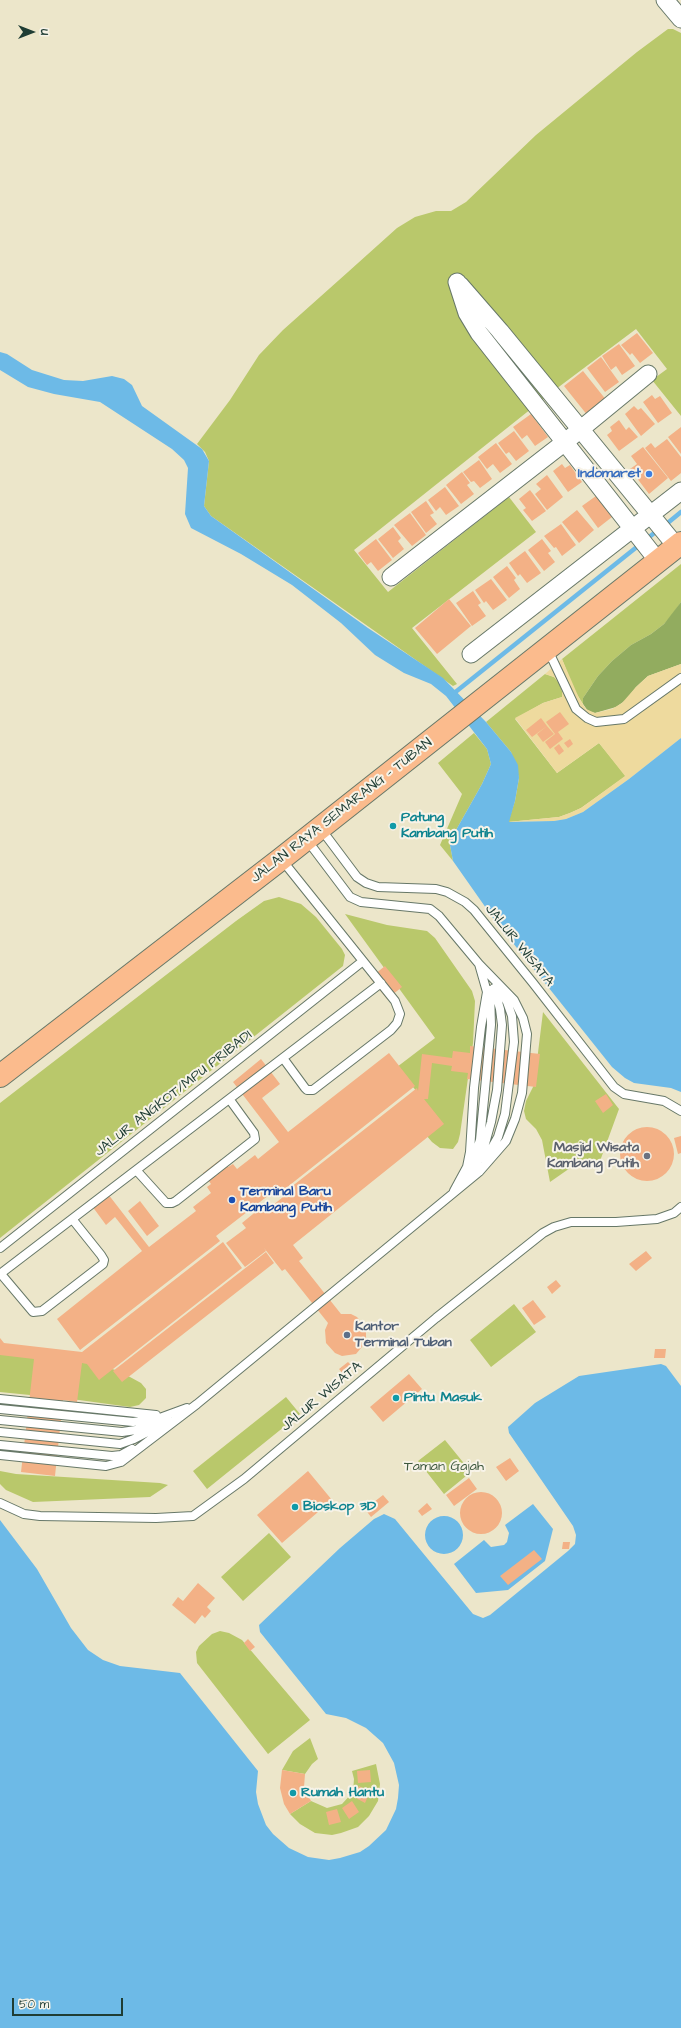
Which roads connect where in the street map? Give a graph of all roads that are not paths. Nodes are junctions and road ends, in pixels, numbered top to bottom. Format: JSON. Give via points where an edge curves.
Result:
{"nodes":[{"id":1,"x":665,"y":0,"type":"edge"},
{"id":2,"x":681,"y":19,"type":"edge"},
{"id":3,"x":525,"y":362,"type":"junction"},
{"id":4,"x":511,"y":373,"type":"junction"},
{"id":5,"x":648,"y":374,"type":"dead end"},
{"id":6,"x":581,"y":430,"type":"junction"},
{"id":7,"x":565,"y":442,"type":"junction"},
{"id":8,"x":681,"y":491,"type":"edge"},
{"id":9,"x":654,"y":519,"type":"junction"},
{"id":10,"x":636,"y":533,"type":"junction"},
{"id":11,"x":676,"y":543,"type":"edge"},
{"id":12,"x":654,"y":557,"type":"junction"},
{"id":13,"x":391,"y":577,"type":"dead end"},
{"id":14,"x":547,"y":649,"type":"junction"},
{"id":15,"x":471,"y":654,"type":"dead end"},
{"id":16,"x":681,"y":678,"type":"edge"},
{"id":17,"x":314,"y":834,"type":"junction"},
{"id":18,"x":281,"y":859,"type":"junction"},
{"id":19,"x":363,"y":961,"type":"junction"},
{"id":20,"x":479,"y":964,"type":"junction"},
{"id":21,"x":381,"y":983,"type":"junction"},
{"id":22,"x":283,"y":1058,"type":"junction"},
{"id":23,"x":0,"y":1076,"type":"edge"},
{"id":24,"x":230,"y":1100,"type":"junction"},
{"id":25,"x":681,"y":1112,"type":"edge"},
{"id":26,"x":137,"y":1171,"type":"junction"},
{"id":27,"x":452,"y":1195,"type":"junction"},
{"id":28,"x":681,"y":1207,"type":"edge"},
{"id":29,"x":73,"y":1220,"type":"junction"},
{"id":30,"x":0,"y":1248,"type":"edge"},
{"id":31,"x":0,"y":1274,"type":"edge"},
{"id":32,"x":0,"y":1399,"type":"edge"},
{"id":33,"x":197,"y":1404,"type":"junction"},
{"id":34,"x":0,"y":1409,"type":"edge"},
{"id":35,"x":0,"y":1420,"type":"edge"},
{"id":36,"x":0,"y":1432,"type":"edge"},
{"id":37,"x":0,"y":1445,"type":"edge"},
{"id":38,"x":0,"y":1455,"type":"edge"},
{"id":39,"x":0,"y":1504,"type":"edge"}],
"edges":[{"from":1,"to":2,"type":"street"},
{"from":3,"to":4,"type":"street"},
{"from":3,"to":4,"type":"street","via":[[457,282],[472,322]]},
{"from":3,"to":6,"type":"street"},
{"from":4,"to":7,"type":"street"},
{"from":5,"to":6,"type":"street"},
{"from":6,"to":7,"type":"street"},
{"from":6,"to":9,"type":"street"},
{"from":7,"to":10,"type":"street"},
{"from":7,"to":13,"type":"street"},
{"from":8,"to":9,"type":"street"},
{"from":9,"to":10,"type":"street"},
{"from":9,"to":11,"type":"street"},
{"from":10,"to":12,"type":"street"},
{"from":10,"to":15,"type":"street"},
{"from":11,"to":12,"type":"highway","name":"JALAN RAYA SEMARANG - TUBAN"},
{"from":12,"to":14,"type":"highway","name":"JALAN RAYA SEMARANG - TUBAN"},
{"from":14,"to":16,"type":"lane","via":[[576,709],[596,722],[624,719]]},
{"from":14,"to":17,"type":"highway","name":"JALAN RAYA SEMARANG - TUBAN"},
{"from":17,"to":18,"type":"highway","name":"JALAN RAYA SEMARANG - TUBAN"},
{"from":17,"to":20,"type":"lane","via":[[350,897],[366,903],[430,909],[439,916]]},
{"from":17,"to":25,"type":"lane","name":"JALUR WISATA","via":[[366,883],[382,887],[436,889],[465,902],[533,982],[614,1087],[624,1094],[664,1101]]},
{"from":18,"to":19,"type":"lane"},
{"from":18,"to":23,"type":"highway","name":"JALAN RAYA SEMARANG - TUBAN"},
{"from":19,"to":21,"type":"lane"},
{"from":19,"to":30,"type":"lane","name":"JALUR ANGKOT/MPU PRIBADI"},
{"from":20,"to":27,"type":"lane","via":[[487,992],[479,1038],[469,1159]]},
{"from":20,"to":27,"type":"lane","via":[[490,990],[492,1009],[480,1133],[476,1156]]},
{"from":20,"to":27,"type":"lane","via":[[496,992],[500,1009],[502,1041],[497,1090],[492,1122],[481,1157]]},
{"from":20,"to":27,"type":"lane","via":[[502,993],[513,1020],[514,1042],[501,1129],[490,1152]]},
{"from":20,"to":27,"type":"lane","via":[[510,994],[523,1018],[527,1043],[522,1093],[506,1141],[479,1172]]},
{"from":21,"to":22,"type":"lane"},
{"from":21,"to":22,"type":"lane","via":[[400,1009],[397,1023],[322,1084],[313,1090],[307,1090]]},
{"from":22,"to":24,"type":"lane"},
{"from":24,"to":26,"type":"lane"},
{"from":24,"to":26,"type":"lane","via":[[254,1133],[255,1139],[176,1201],[166,1203]]},
{"from":26,"to":29,"type":"lane"},
{"from":27,"to":33,"type":"lane"},
{"from":28,"to":39,"type":"lane","name":"JALUR WISATA","via":[[674,1213],[657,1219],[571,1222],[543,1232],[244,1479],[193,1516],[40,1516],[24,1514]]},
{"from":29,"to":31,"type":"lane"},
{"from":29,"to":31,"type":"lane","via":[[101,1255],[103,1264],[48,1307],[39,1313],[33,1312]]},
{"from":32,"to":33,"type":"lane","via":[[152,1416]]},
{"from":33,"to":34,"type":"lane","via":[[161,1418],[133,1422]]},
{"from":33,"to":35,"type":"lane","via":[[166,1420],[130,1432]]},
{"from":33,"to":36,"type":"lane","via":[[134,1439],[120,1444]]},
{"from":33,"to":37,"type":"lane","via":[[121,1455],[106,1456]]},
{"from":33,"to":38,"type":"lane","via":[[128,1458],[112,1466]]}]}
